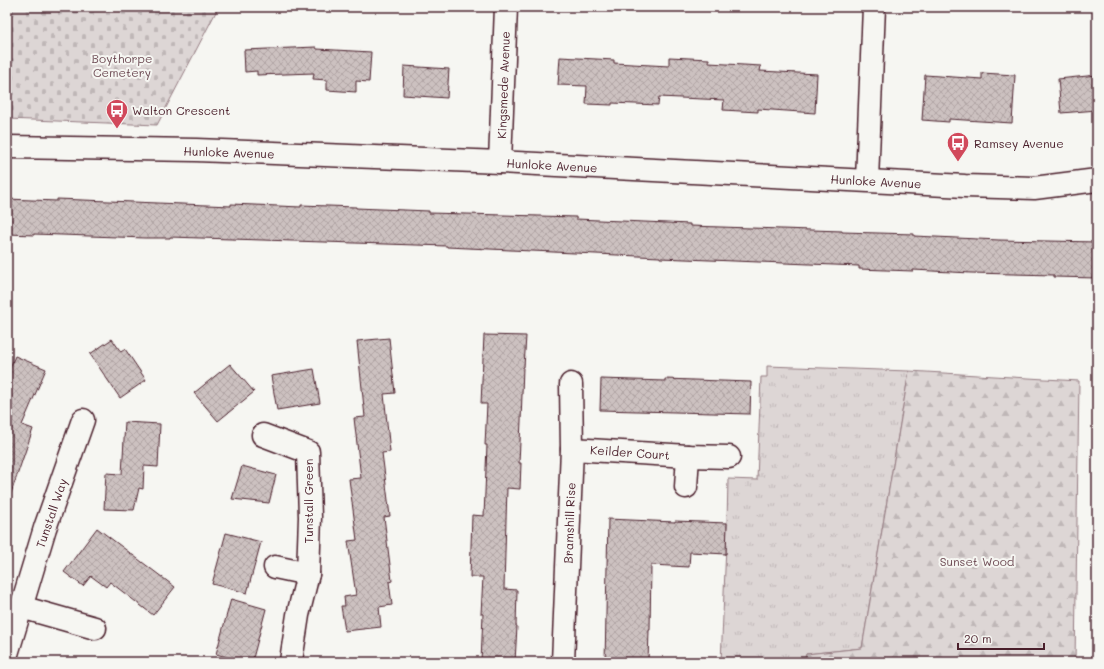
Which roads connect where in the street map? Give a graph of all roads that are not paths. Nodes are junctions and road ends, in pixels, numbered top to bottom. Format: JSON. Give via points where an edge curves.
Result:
{"nodes":[{"id":1,"x":506,"y":7,"type":"edge"},
{"id":2,"x":874,"y":7,"type":"edge"},
{"id":3,"x":7,"y":148,"type":"edge"},
{"id":4,"x":500,"y":162,"type":"junction"},
{"id":5,"x":867,"y":180,"type":"junction"},
{"id":6,"x":1097,"y":180,"type":"edge"},
{"id":7,"x":571,"y":384,"type":"dead end"},
{"id":8,"x":83,"y":420,"type":"dead end"},
{"id":9,"x":263,"y":435,"type":"dead end"},
{"id":10,"x":572,"y":449,"type":"junction"},
{"id":11,"x":688,"y":456,"type":"junction"},
{"id":12,"x":729,"y":457,"type":"dead end"},
{"id":13,"x":686,"y":487,"type":"dead end"},
{"id":14,"x":275,"y":567,"type":"dead end"},
{"id":15,"x":308,"y":574,"type":"junction"},
{"id":16,"x":21,"y":606,"type":"junction"},
{"id":17,"x":95,"y":628,"type":"dead end"},
{"id":18,"x":7,"y":654,"type":"edge"},
{"id":19,"x":292,"y":662,"type":"edge"},
{"id":20,"x":563,"y":662,"type":"edge"}],
"edges":[{"from":1,"to":4,"type":"street","name":"Kingsmede Avenue"},
{"from":2,"to":5,"type":"street"},
{"from":3,"to":4,"type":"street","name":"Hunloke Avenue","via":[[196,150]]},
{"from":4,"to":5,"type":"street","name":"Hunloke Avenue"},
{"from":5,"to":6,"type":"street","name":"Hunloke Avenue","via":[[1034,188]]},
{"from":7,"to":10,"type":"street","name":"Bramshill Rise"},
{"from":8,"to":16,"type":"street","name":"Tunstall Way"},
{"from":9,"to":15,"type":"street","name":"Tunstall Green","via":[[308,452]]},
{"from":10,"to":11,"type":"street","name":"Keilder Court"},
{"from":10,"to":20,"type":"street","name":"Bramshill Rise"},
{"from":11,"to":12,"type":"street","name":"Keilder Court"},
{"from":11,"to":13,"type":"street"},
{"from":14,"to":15,"type":"street"},
{"from":15,"to":19,"type":"street","name":"Tunstall Green","via":[[298,615]]},
{"from":16,"to":17,"type":"street"},
{"from":16,"to":18,"type":"street","name":"Tunstall Way"}]}
